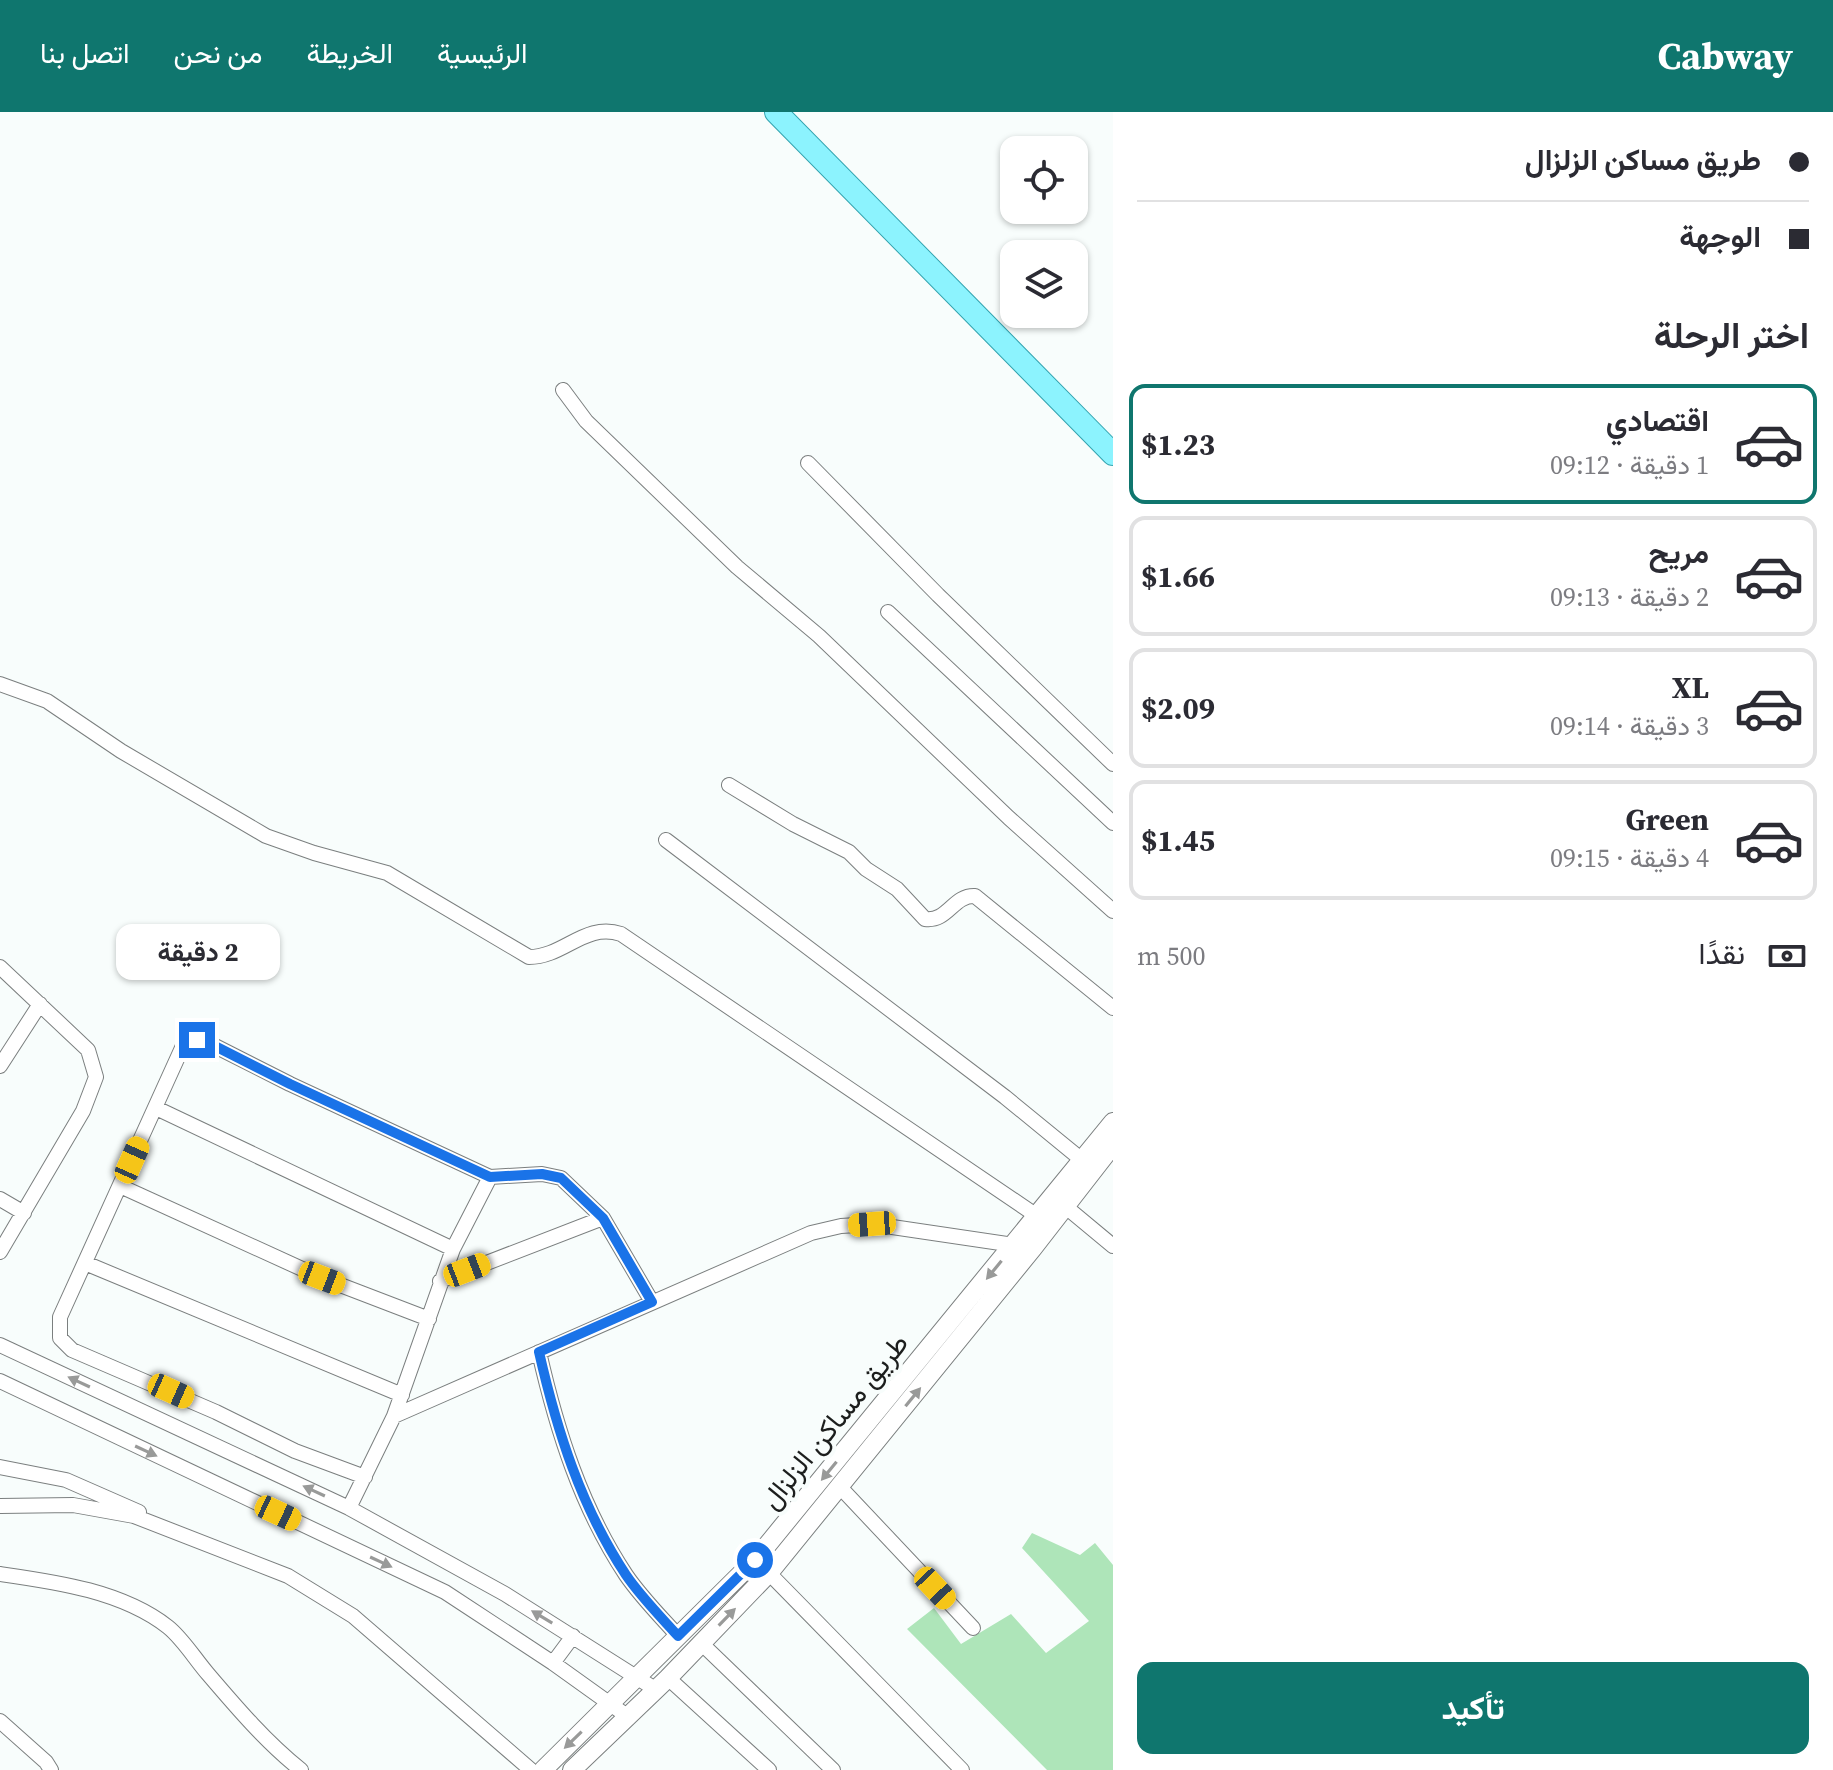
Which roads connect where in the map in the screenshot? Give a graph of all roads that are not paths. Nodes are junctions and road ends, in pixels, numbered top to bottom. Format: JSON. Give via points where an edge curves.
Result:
{"nodes":[{"id":1,"x":776,"y":112,"type":"edge"},
{"id":2,"x":563,"y":390,"type":"dead end"},
{"id":3,"x":1113,"y":454,"type":"edge"},
{"id":4,"x":808,"y":463,"type":"dead end"},
{"id":5,"x":888,"y":612,"type":"dead end"},
{"id":6,"x":0,"y":684,"type":"edge"},
{"id":7,"x":1113,"y":764,"type":"edge"},
{"id":8,"x":729,"y":785,"type":"dead end"},
{"id":9,"x":1113,"y":823,"type":"edge"},
{"id":10,"x":666,"y":840,"type":"dead end"},
{"id":11,"x":1113,"y":911,"type":"edge"},
{"id":12,"x":0,"y":967,"type":"edge"},
{"id":13,"x":40,"y":1004,"type":"junction"},
{"id":14,"x":1113,"y":1008,"type":"edge"},
{"id":15,"x":0,"y":1066,"type":"edge"},
{"id":16,"x":156,"y":1108,"type":"junction"},
{"id":17,"x":1113,"y":1122,"type":"edge"},
{"id":18,"x":1113,"y":1145,"type":"edge"},
{"id":19,"x":1082,"y":1160,"type":"junction"},
{"id":20,"x":490,"y":1177,"type":"junction"},
{"id":21,"x":120,"y":1186,"type":"junction"},
{"id":22,"x":0,"y":1199,"type":"edge"},
{"id":23,"x":1066,"y":1207,"type":"junction"},
{"id":24,"x":24,"y":1213,"type":"junction"},
{"id":25,"x":1037,"y":1216,"type":"junction"},
{"id":26,"x":603,"y":1218,"type":"junction"},
{"id":27,"x":1024,"y":1246,"type":"junction"},
{"id":28,"x":1113,"y":1246,"type":"edge"},
{"id":29,"x":453,"y":1249,"type":"junction"},
{"id":30,"x":0,"y":1252,"type":"edge"},
{"id":31,"x":85,"y":1263,"type":"junction"},
{"id":32,"x":440,"y":1281,"type":"junction"},
{"id":33,"x":652,"y":1302,"type":"junction"},
{"id":34,"x":429,"y":1319,"type":"junction"},
{"id":35,"x":2,"y":1344,"type":"edge"},
{"id":36,"x":539,"y":1352,"type":"junction"},
{"id":37,"x":0,"y":1381,"type":"edge"},
{"id":38,"x":402,"y":1395,"type":"junction"},
{"id":39,"x":394,"y":1416,"type":"junction"},
{"id":40,"x":0,"y":1467,"type":"edge"},
{"id":41,"x":365,"y":1477,"type":"junction"},
{"id":42,"x":840,"y":1487,"type":"junction"},
{"id":43,"x":0,"y":1506,"type":"edge"},
{"id":44,"x":349,"y":1508,"type":"junction"},
{"id":45,"x":150,"y":1522,"type":"junction"},
{"id":46,"x":762,"y":1567,"type":"junction"},
{"id":47,"x":0,"y":1574,"type":"edge"},
{"id":48,"x":973,"y":1628,"type":"dead end"},
{"id":49,"x":573,"y":1636,"type":"junction"},
{"id":50,"x":678,"y":1636,"type":"junction"},
{"id":51,"x":701,"y":1643,"type":"junction"},
{"id":52,"x":553,"y":1663,"type":"junction"},
{"id":53,"x":637,"y":1677,"type":"junction"},
{"id":54,"x":661,"y":1683,"type":"junction"},
{"id":55,"x":610,"y":1704,"type":"junction"},
{"id":56,"x":627,"y":1716,"type":"junction"},
{"id":57,"x":0,"y":1721,"type":"edge"},
{"id":58,"x":51,"y":1770,"type":"edge"},
{"id":59,"x":301,"y":1770,"type":"edge"},
{"id":60,"x":531,"y":1770,"type":"edge"},
{"id":61,"x":543,"y":1770,"type":"edge"},
{"id":62,"x":572,"y":1770,"type":"edge"},
{"id":63,"x":769,"y":1770,"type":"edge"},
{"id":64,"x":833,"y":1770,"type":"edge"},
{"id":65,"x":962,"y":1770,"type":"edge"}],
"edges":[{"from":1,"to":3,"type":"main road"},
{"from":2,"to":11,"type":"street","via":[[586,421],[737,567],[819,636]]},
{"from":4,"to":7,"type":"street"},
{"from":5,"to":9,"type":"street"},
{"from":6,"to":25,"type":"street","via":[[47,701],[266,836],[387,873],[529,957],[554,953],[599,930],[621,934]]},
{"from":8,"to":14,"type":"street","via":[[849,852],[925,919],[938,919],[959,899],[975,896]]},
{"from":10,"to":19,"type":"street"},
{"from":12,"to":13,"type":"street"},
{"from":13,"to":15,"type":"street"},
{"from":13,"to":24,"type":"street","via":[[88,1050],[96,1077],[83,1111]]},
{"from":16,"to":20,"type":"street","via":[[182,1048],[189,1041],[207,1042]]},
{"from":16,"to":21,"type":"street"},
{"from":16,"to":29,"type":"street"},
{"from":17,"to":19,"type":"street","name":"طريق مساكن الزلزال"},
{"from":18,"to":23,"type":"street","name":"طريق مساكن الزلزال"},
{"from":19,"to":25,"type":"street","name":"طريق مساكن الزلزال"},
{"from":20,"to":26,"type":"street","via":[[561,1178]]},
{"from":20,"to":29,"type":"street"},
{"from":21,"to":31,"type":"street"},
{"from":21,"to":34,"type":"street","via":[[322,1278]]},
{"from":22,"to":24,"type":"street"},
{"from":23,"to":27,"type":"street","name":"طريق مساكن الزلزال"},
{"from":23,"to":28,"type":"street"},
{"from":24,"to":30,"type":"street"},
{"from":25,"to":27,"type":"street","name":"طريق مساكن الزلزال"},
{"from":26,"to":32,"type":"street"},
{"from":26,"to":33,"type":"street"},
{"from":27,"to":33,"type":"street","via":[[887,1226],[841,1226],[811,1233]]},
{"from":42,"to":27,"type":"street","name":"طريق مساكن الزلزال","one_way":true},
{"from":27,"to":46,"type":"street","name":"طريق مساكن الزلزال","one_way":true},
{"from":29,"to":32,"type":"street"},
{"from":31,"to":38,"type":"street"},
{"from":31,"to":41,"type":"street","via":[[60,1317],[58,1333],[68,1348],[295,1451]]},
{"from":32,"to":34,"type":"street"},
{"from":33,"to":36,"type":"street"},
{"from":34,"to":38,"type":"street"},
{"from":44,"to":35,"type":"street","one_way":true},
{"from":36,"to":39,"type":"street"},
{"from":36,"to":50,"type":"street","via":[[565,1452],[589,1509],[627,1578]]},
{"from":37,"to":52,"type":"street","one_way":true,"via":[[445,1592]]},
{"from":38,"to":39,"type":"street"},
{"from":39,"to":41,"type":"street"},
{"from":40,"to":45,"type":"street","via":[[66,1480],[136,1510]]},
{"from":41,"to":44,"type":"street"},
{"from":42,"to":46,"type":"street","name":"طريق مساكن الزلزال"},
{"from":42,"to":48,"type":"street"},
{"from":43,"to":45,"type":"street","via":[[73,1505]]},
{"from":49,"to":44,"type":"street","one_way":true},
{"from":45,"to":60,"type":"street","via":[[288,1576],[353,1616]]},
{"from":46,"to":50,"type":"street","name":"طريق مساكن الزلزال"},
{"from":51,"to":46,"type":"street","name":"طريق مساكن الزلزال","one_way":true},
{"from":46,"to":65,"type":"street"},
{"from":47,"to":59,"type":"street","via":[[104,1596],[135,1606],[169,1628],[242,1714]]},
{"from":49,"to":52,"type":"street"},
{"from":49,"to":53,"type":"street"},
{"from":50,"to":53,"type":"street","name":"طريق مساكن الزلزال"},
{"from":51,"to":54,"type":"street","name":"طريق مساكن الزلزال"},
{"from":51,"to":64,"type":"street"},
{"from":52,"to":55,"type":"street"},
{"from":53,"to":54,"type":"street"},
{"from":53,"to":55,"type":"street","name":"طريق مساكن الزلزال"},
{"from":54,"to":56,"type":"street","name":"طريق مساكن الزلزال"},
{"from":54,"to":63,"type":"street"},
{"from":55,"to":56,"type":"street"},
{"from":55,"to":61,"type":"street","name":"طريق مساكن الزلزال","one_way":true},
{"from":56,"to":62,"type":"street","name":"طريق مساكن الزلزال"},
{"from":57,"to":58,"type":"street"}]}
